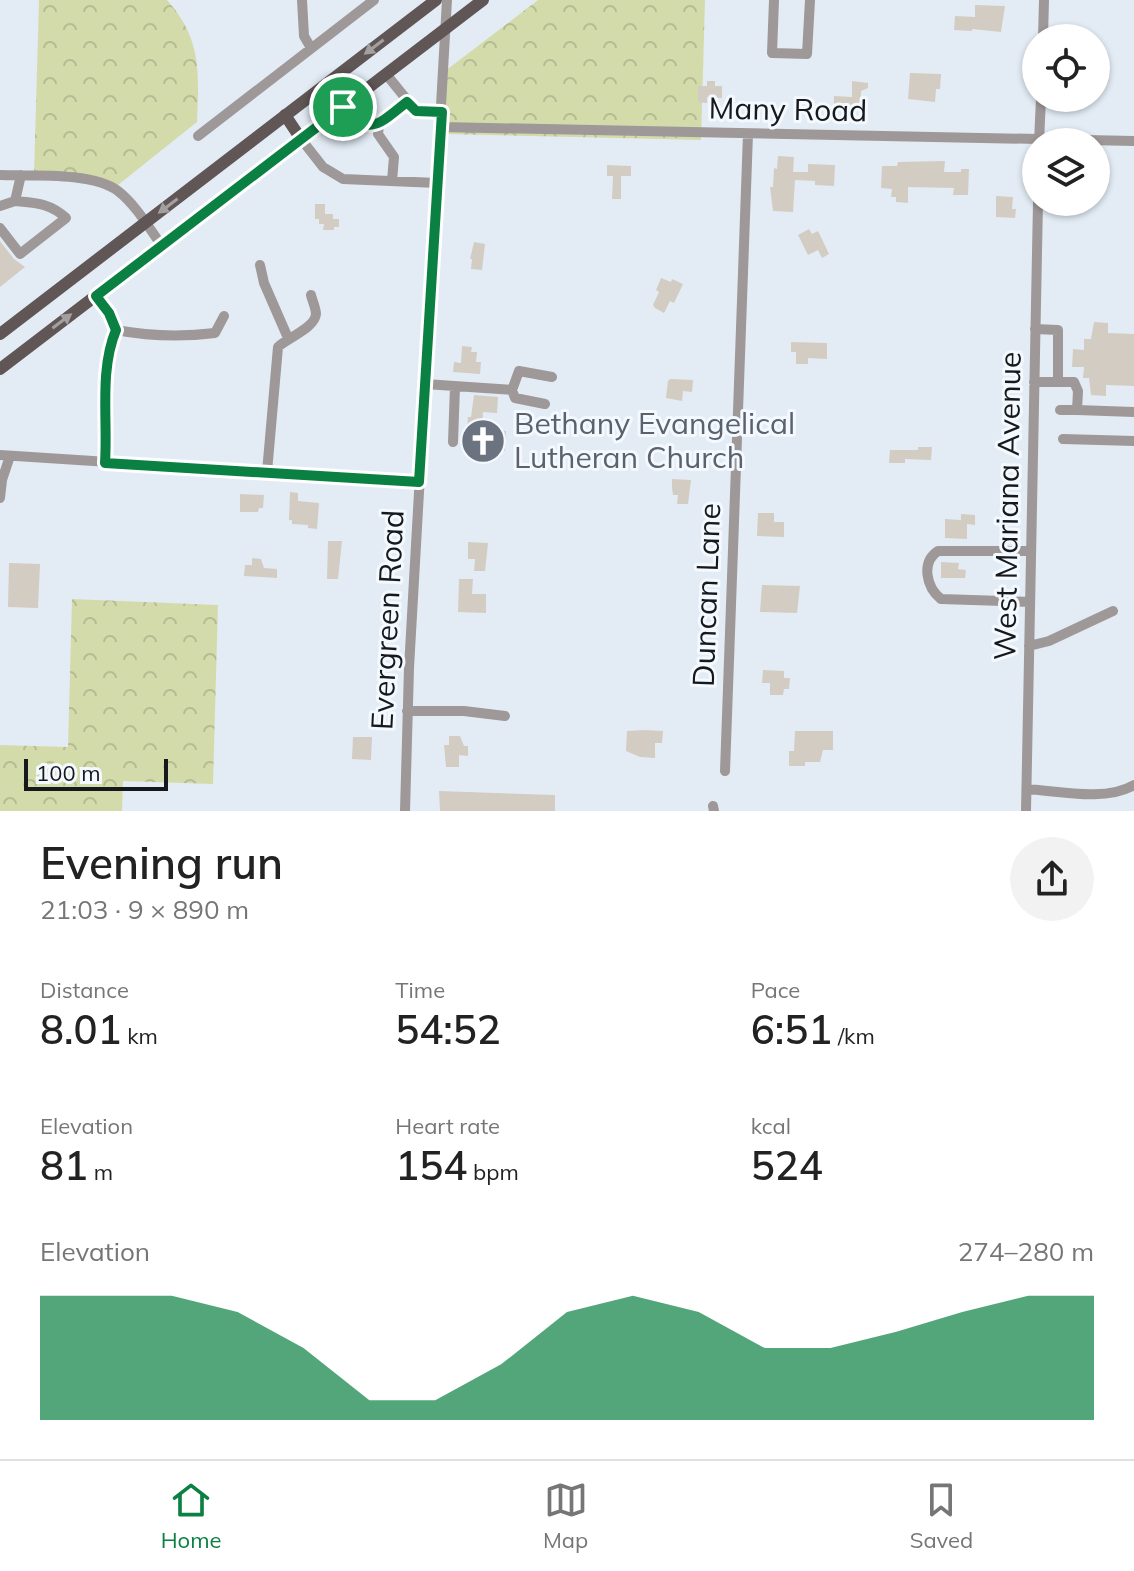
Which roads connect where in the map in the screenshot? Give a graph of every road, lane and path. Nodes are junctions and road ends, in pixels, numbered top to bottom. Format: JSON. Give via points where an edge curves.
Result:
{"nodes":[{"id":1,"x":302,"y":0,"type":"edge"},
{"id":2,"x":374,"y":0,"type":"edge"},
{"id":3,"x":436,"y":0,"type":"edge"},
{"id":4,"x":447,"y":0,"type":"edge"},
{"id":5,"x":483,"y":0,"type":"edge"},
{"id":6,"x":774,"y":0,"type":"edge"},
{"id":7,"x":810,"y":0,"type":"edge"},
{"id":8,"x":1044,"y":0,"type":"edge"},
{"id":9,"x":1043,"y":24,"type":"edge"},
{"id":10,"x":446,"y":28,"type":"junction"},
{"id":11,"x":311,"y":48,"type":"junction"},
{"id":12,"x":386,"y":74,"type":"junction"},
{"id":13,"x":407,"y":102,"type":"junction"},
{"id":14,"x":343,"y":107,"type":"junction"},
{"id":15,"x":442,"y":112,"type":"junction"},
{"id":16,"x":285,"y":115,"type":"junction"},
{"id":17,"x":379,"y":125,"type":"junction"},
{"id":18,"x":441,"y":127,"type":"junction"},
{"id":19,"x":748,"y":134,"type":"junction"},
{"id":20,"x":198,"y":136,"type":"dead end"},
{"id":21,"x":301,"y":139,"type":"junction"},
{"id":22,"x":1022,"y":141,"type":"edge"},
{"id":23,"x":1110,"y":141,"type":"edge"},
{"id":24,"x":1134,"y":141,"type":"edge"},
{"id":25,"x":0,"y":175,"type":"edge"},
{"id":26,"x":21,"y":175,"type":"junction"},
{"id":27,"x":392,"y":181,"type":"junction"},
{"id":28,"x":437,"y":183,"type":"junction"},
{"id":29,"x":15,"y":201,"type":"junction"},
{"id":30,"x":0,"y":206,"type":"edge"},
{"id":31,"x":1038,"y":216,"type":"edge"},
{"id":32,"x":145,"y":223,"type":"junction"},
{"id":33,"x":0,"y":228,"type":"edge"},
{"id":34,"x":162,"y":246,"type":"junction"},
{"id":35,"x":260,"y":265,"type":"dead end"},
{"id":36,"x":311,"y":295,"type":"dead end"},
{"id":37,"x":96,"y":296,"type":"junction"},
{"id":38,"x":224,"y":316,"type":"dead end"},
{"id":39,"x":1035,"y":329,"type":"junction"},
{"id":40,"x":116,"y":330,"type":"junction"},
{"id":41,"x":0,"y":334,"type":"edge"},
{"id":42,"x":288,"y":338,"type":"junction"},
{"id":43,"x":0,"y":369,"type":"edge"},
{"id":44,"x":552,"y":377,"type":"dead end"},
{"id":45,"x":1034,"y":382,"type":"junction"},
{"id":46,"x":1058,"y":382,"type":"junction"},
{"id":47,"x":425,"y":384,"type":"junction"},
{"id":48,"x":455,"y":387,"type":"junction"},
{"id":49,"x":512,"y":390,"type":"junction"},
{"id":50,"x":545,"y":404,"type":"dead end"},
{"id":51,"x":1060,"y":410,"type":"dead end"},
{"id":52,"x":1077,"y":410,"type":"junction"},
{"id":53,"x":1134,"y":412,"type":"edge"},
{"id":54,"x":1063,"y":439,"type":"dead end"},
{"id":55,"x":1134,"y":441,"type":"edge"},
{"id":56,"x":453,"y":442,"type":"dead end"},
{"id":57,"x":5,"y":456,"type":"edge"},
{"id":58,"x":105,"y":463,"type":"junction"},
{"id":59,"x":267,"y":472,"type":"junction"},
{"id":60,"x":419,"y":482,"type":"junction"},
{"id":61,"x":0,"y":498,"type":"edge"},
{"id":62,"x":1031,"y":551,"type":"junction"},
{"id":63,"x":1030,"y":602,"type":"junction"},
{"id":64,"x":1113,"y":611,"type":"dead end"},
{"id":65,"x":1029,"y":646,"type":"junction"},
{"id":66,"x":407,"y":711,"type":"junction"},
{"id":67,"x":505,"y":716,"type":"dead end"},
{"id":68,"x":725,"y":771,"type":"dead end"},
{"id":69,"x":1134,"y":785,"type":"edge"},
{"id":70,"x":1027,"y":789,"type":"junction"},
{"id":71,"x":405,"y":811,"type":"edge"},
{"id":72,"x":1026,"y":811,"type":"edge"}],
"edges":[{"from":1,"to":11,"type":"street","via":[[304,36]]},
{"from":2,"to":11,"type":"street"},
{"from":3,"to":16,"type":"main road","one_way":true},
{"from":4,"to":10,"type":"street","name":"Evergreen Road"},
{"from":5,"to":10,"type":"main road"},
{"from":6,"to":7,"type":"street","via":[[772,53],[807,54]]},
{"from":8,"to":9,"type":"street"},
{"from":10,"to":12,"type":"main road"},
{"from":10,"to":15,"type":"street","name":"Evergreen Road"},
{"from":11,"to":20,"type":"street"},
{"from":12,"to":13,"type":"street"},
{"from":12,"to":14,"type":"main road"},
{"from":13,"to":15,"type":"street","via":[[416,111]]},
{"from":13,"to":17,"type":"street"},
{"from":14,"to":17,"type":"street","via":[[364,125]]},
{"from":14,"to":21,"type":"main road"},
{"from":15,"to":18,"type":"street","name":"Evergreen Road"},
{"from":16,"to":21,"type":"main road"},
{"from":16,"to":32,"type":"main road","one_way":true},
{"from":17,"to":27,"type":"street","via":[[378,134],[394,157]]},
{"from":18,"to":19,"type":"street","name":"Many Road"},
{"from":18,"to":28,"type":"street","name":"Evergreen Road"},
{"from":19,"to":22,"type":"street","name":"Many Road"},
{"from":19,"to":68,"type":"street","name":"Duncan Lane"},
{"from":21,"to":27,"type":"street","via":[[323,167],[343,179]]},
{"from":21,"to":34,"type":"main road"},
{"from":23,"to":24,"type":"street","name":"Many Road"},
{"from":25,"to":26,"type":"street"},
{"from":26,"to":29,"type":"street"},
{"from":26,"to":32,"type":"street","via":[[101,182],[121,193]]},
{"from":27,"to":28,"type":"street"},
{"from":28,"to":47,"type":"street","name":"Evergreen Road"},
{"from":29,"to":30,"type":"street"},
{"from":29,"to":33,"type":"street","via":[[47,204],[66,218],[20,254]]},
{"from":31,"to":39,"type":"street","name":"West Mariana Avenue"},
{"from":32,"to":34,"type":"street"},
{"from":32,"to":41,"type":"main road"},
{"from":34,"to":37,"type":"main road"},
{"from":35,"to":42,"type":"street"},
{"from":36,"to":42,"type":"street","via":[[313,322]]},
{"from":37,"to":40,"type":"street"},
{"from":43,"to":37,"type":"main road","one_way":true},
{"from":38,"to":40,"type":"street","via":[[215,333],[203,335]]},
{"from":39,"to":45,"type":"street","name":"West Mariana Avenue"},
{"from":39,"to":46,"type":"street","via":[[1058,330]]},
{"from":40,"to":58,"type":"street","via":[[106,395]]},
{"from":42,"to":59,"type":"street","via":[[278,347]]},
{"from":44,"to":49,"type":"street","via":[[519,371]]},
{"from":45,"to":46,"type":"street"},
{"from":45,"to":62,"type":"street","name":"West Mariana Avenue"},
{"from":46,"to":52,"type":"street","via":[[1074,382]]},
{"from":47,"to":48,"type":"street"},
{"from":47,"to":60,"type":"street","name":"Evergreen Road"},
{"from":48,"to":49,"type":"street"},
{"from":48,"to":56,"type":"street"},
{"from":49,"to":50,"type":"street","via":[[515,398]]},
{"from":51,"to":52,"type":"street"},
{"from":52,"to":53,"type":"street"},
{"from":54,"to":55,"type":"street"},
{"from":57,"to":58,"type":"street"},
{"from":57,"to":61,"type":"street"},
{"from":58,"to":59,"type":"street"},
{"from":59,"to":60,"type":"street"},
{"from":60,"to":66,"type":"street","name":"Evergreen Road"},
{"from":62,"to":63,"type":"street","name":"West Mariana Avenue"},
{"from":62,"to":63,"type":"street","via":[[938,551],[927,577],[941,599]]},
{"from":63,"to":65,"type":"street","name":"West Mariana Avenue"},
{"from":64,"to":65,"type":"street"},
{"from":65,"to":70,"type":"street","name":"West Mariana Avenue"},
{"from":66,"to":67,"type":"street"},
{"from":66,"to":71,"type":"street","name":"Evergreen Road"},
{"from":69,"to":70,"type":"street","via":[[1123,792]]},
{"from":70,"to":72,"type":"street","name":"West Mariana Avenue"}]}
